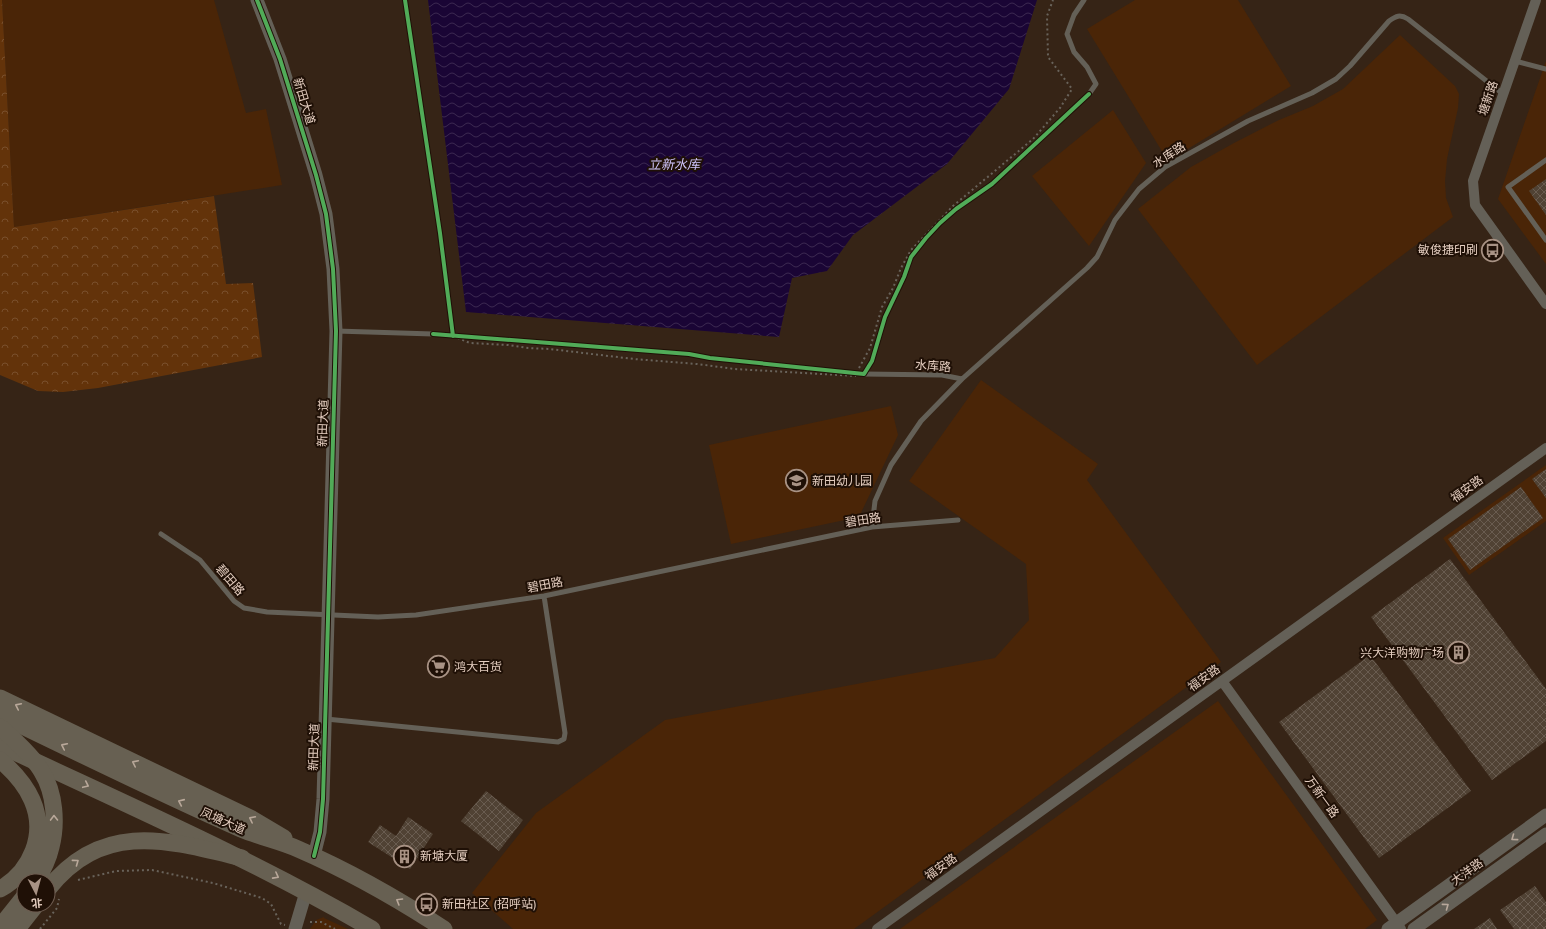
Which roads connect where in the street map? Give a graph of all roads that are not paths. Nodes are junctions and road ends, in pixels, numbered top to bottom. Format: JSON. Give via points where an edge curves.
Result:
{"nodes":[{"id":1,"x":258,"y":0,"type":"edge"},
{"id":2,"x":1084,"y":0,"type":"edge"},
{"id":3,"x":1536,"y":0,"type":"edge"},
{"id":4,"x":1515,"y":60,"type":"junction"},
{"id":5,"x":1546,"y":69,"type":"edge"},
{"id":6,"x":1089,"y":94,"type":"dead end"},
{"id":7,"x":1503,"y":94,"type":"junction"},
{"id":8,"x":1546,"y":160,"type":"edge"},
{"id":9,"x":1546,"y":240,"type":"edge"},
{"id":10,"x":1546,"y":304,"type":"edge"},
{"id":11,"x":336,"y":330,"type":"junction"},
{"id":12,"x":433,"y":334,"type":"road end"},
{"id":13,"x":864,"y":374,"type":"dead end"},
{"id":14,"x":962,"y":379,"type":"junction"},
{"id":15,"x":1546,"y":448,"type":"edge"},
{"id":16,"x":958,"y":520,"type":"dead end"},
{"id":17,"x":872,"y":527,"type":"junction"},
{"id":18,"x":161,"y":534,"type":"dead end"},
{"id":19,"x":544,"y":596,"type":"junction"},
{"id":20,"x":328,"y":615,"type":"junction"},
{"id":21,"x":1222,"y":681,"type":"junction"},
{"id":22,"x":0,"y":698,"type":"edge"},
{"id":23,"x":0,"y":715,"type":"edge"},
{"id":24,"x":325,"y":719,"type":"junction"},
{"id":25,"x":0,"y":727,"type":"edge"},
{"id":26,"x":0,"y":745,"type":"edge"},
{"id":27,"x":0,"y":760,"type":"edge"},
{"id":28,"x":1546,"y":815,"type":"edge"},
{"id":29,"x":1546,"y":834,"type":"edge"},
{"id":30,"x":297,"y":848,"type":"junction"},
{"id":31,"x":314,"y":856,"type":"junction"},
{"id":32,"x":242,"y":858,"type":"junction"},
{"id":33,"x":40,"y":873,"type":"edge"},
{"id":34,"x":56,"y":881,"type":"edge"},
{"id":35,"x":0,"y":889,"type":"edge"},
{"id":36,"x":306,"y":892,"type":"junction"},
{"id":37,"x":16,"y":907,"type":"edge"},
{"id":38,"x":30,"y":913,"type":"edge"},
{"id":39,"x":0,"y":927,"type":"edge"},
{"id":40,"x":292,"y":927,"type":"edge"},
{"id":41,"x":1395,"y":927,"type":"edge"},
{"id":42,"x":17,"y":929,"type":"edge"},
{"id":43,"x":372,"y":929,"type":"edge"},
{"id":44,"x":444,"y":929,"type":"edge"},
{"id":45,"x":877,"y":929,"type":"edge"},
{"id":46,"x":1414,"y":929,"type":"edge"}],
"edges":[{"from":1,"to":11,"type":"street","name":"新田大道","via":[[280,58],[324,208],[333,269]]},
{"from":2,"to":6,"type":"lane","via":[[1074,15],[1067,34],[1074,52],[1087,67],[1096,84]]},
{"from":3,"to":4,"type":"street","name":"塘新路"},
{"from":4,"to":5,"type":"lane"},
{"from":4,"to":7,"type":"street","name":"塘新路"},
{"from":7,"to":10,"type":"street","name":"塘新路","via":[[1473,181],[1475,205]]},
{"from":7,"to":14,"type":"lane","name":"水库路","via":[[1408,19],[1397,16],[1389,21],[1336,79],[1312,93],[1242,124],[1165,167],[1139,189],[1115,220],[1097,257],[1087,268]]},
{"from":8,"to":9,"type":"lane","via":[[1508,187]]},
{"from":11,"to":12,"type":"lane"},
{"from":11,"to":20,"type":"street","name":"新田大道"},
{"from":13,"to":14,"type":"lane","name":"水库路","via":[[942,375]]},
{"from":14,"to":17,"type":"lane","via":[[921,420],[891,466],[875,501]]},
{"from":15,"to":21,"type":"street","name":"福安路"},
{"from":16,"to":17,"type":"lane","name":"碧田路"},
{"from":17,"to":19,"type":"lane","name":"碧田路"},
{"from":18,"to":20,"type":"lane","name":"碧田路","via":[[200,560],[234,601],[244,608],[267,612]]},
{"from":19,"to":20,"type":"lane","name":"碧田路","via":[[416,615]]},
{"from":19,"to":24,"type":"lane","via":[[564,739],[558,742]]},
{"from":20,"to":24,"type":"street","name":"新田大道"},
{"from":21,"to":41,"type":"street","name":"万新一路"},
{"from":21,"to":45,"type":"street","name":"福安路"},
{"from":30,"to":22,"type":"main road","one_way":true,"via":[[252,819]]},
{"from":30,"to":23,"type":"main road","name":"凤塘大道","one_way":true,"via":[[255,835],[174,799]]},
{"from":24,"to":31,"type":"street","name":"新田大道","via":[[322,816]]},
{"from":33,"to":25,"type":"main road","one_way":true,"bridge":true,"via":[[52,847],[54,830],[50,790],[42,772],[11,735]]},
{"from":26,"to":32,"type":"main road","name":"凤塘大道","one_way":true,"bridge":true},
{"from":27,"to":35,"type":"main road","bridge":true,"via":[[14,772],[32,800],[37,815],[38,831],[36,847],[29,862],[10,884]]},
{"from":28,"to":41,"type":"street","name":"大洋路","one_way":true},
{"from":46,"to":29,"type":"street","name":"大洋路","one_way":true},
{"from":30,"to":31,"type":"main road","name":"凤塘大道"},
{"from":44,"to":31,"type":"main road","name":"凤塘大道","one_way":true,"via":[[395,898]]},
{"from":34,"to":32,"type":"main road","one_way":true,"bridge":true,"via":[[80,859],[96,850],[126,842],[163,841],[185,844]]},
{"from":32,"to":36,"type":"main road","name":"凤塘大道","one_way":true},
{"from":36,"to":40,"type":"street"},
{"from":36,"to":43,"type":"main road","name":"凤塘大道"},
{"from":37,"to":39,"type":"main road"},
{"from":38,"to":42,"type":"main road"}]}
